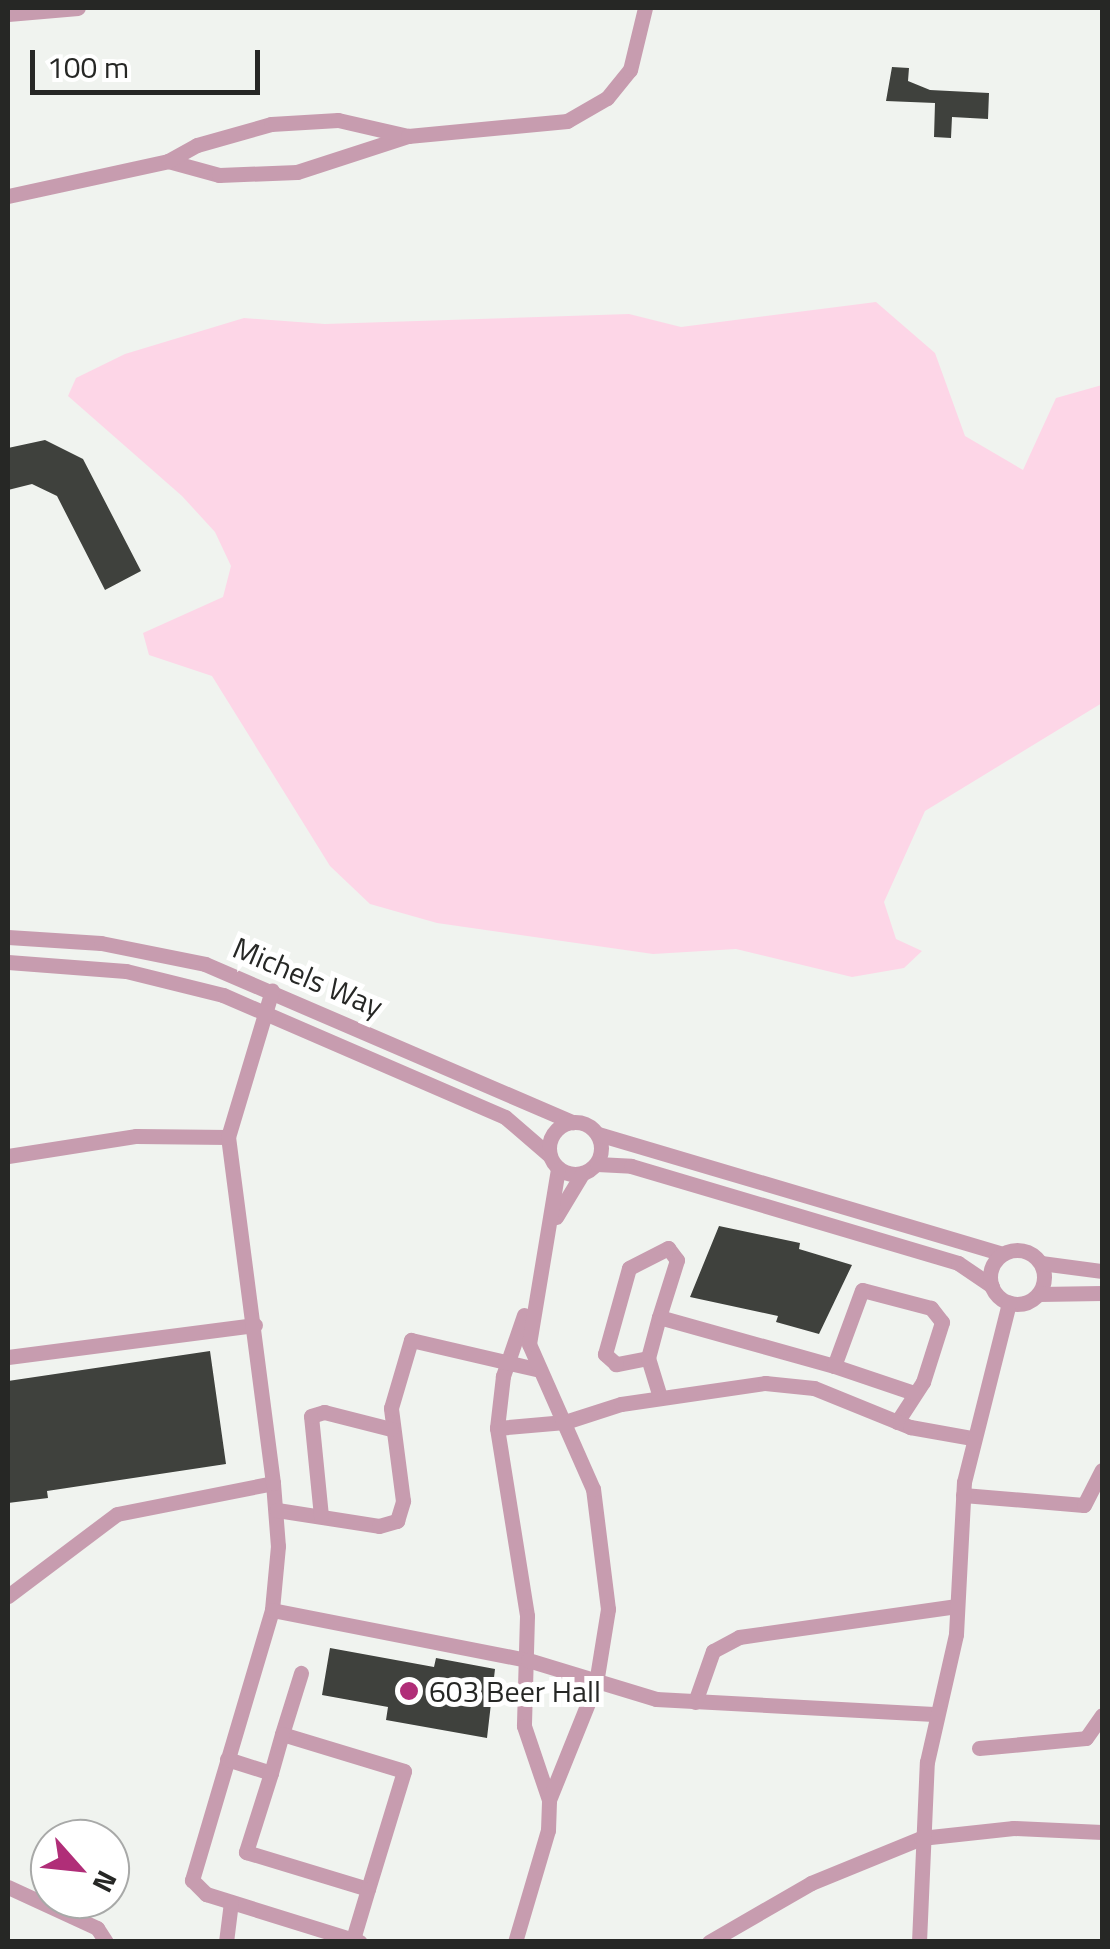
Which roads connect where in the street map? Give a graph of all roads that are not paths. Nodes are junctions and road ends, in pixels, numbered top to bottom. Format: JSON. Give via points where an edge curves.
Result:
{"nodes":[{"id":1,"x":78,"y":8,"type":"edge"},
{"id":2,"x":644,"y":8,"type":"edge"},
{"id":3,"x":8,"y":14,"type":"edge"},
{"id":4,"x":408,"y":136,"type":"junction"},
{"id":5,"x":168,"y":161,"type":"junction"},
{"id":6,"x":8,"y":196,"type":"edge"},
{"id":7,"x":8,"y":937,"type":"edge"},
{"id":8,"x":8,"y":962,"type":"edge"},
{"id":9,"x":272,"y":990,"type":"junction"},
{"id":10,"x":264,"y":1011,"type":"junction"},
{"id":11,"x":572,"y":1122,"type":"junction"},
{"id":12,"x":598,"y":1134,"type":"junction"},
{"id":13,"x":228,"y":1137,"type":"junction"},
{"id":14,"x":8,"y":1156,"type":"edge"},
{"id":15,"x":554,"y":1162,"type":"junction"},
{"id":16,"x":597,"y":1164,"type":"junction"},
{"id":17,"x":582,"y":1174,"type":"junction"},
{"id":18,"x":554,"y":1221,"type":"junction"},
{"id":19,"x":1002,"y":1254,"type":"junction"},
{"id":20,"x":1040,"y":1263,"type":"junction"},
{"id":21,"x":1102,"y":1271,"type":"edge"},
{"id":22,"x":536,"y":1284,"type":"junction"},
{"id":23,"x":992,"y":1286,"type":"junction"},
{"id":24,"x":1102,"y":1293,"type":"edge"},
{"id":25,"x":1039,"y":1294,"type":"junction"},
{"id":26,"x":1009,"y":1303,"type":"junction"},
{"id":27,"x":659,"y":1316,"type":"junction"},
{"id":28,"x":255,"y":1325,"type":"junction"},
{"id":29,"x":8,"y":1357,"type":"edge"},
{"id":30,"x":648,"y":1358,"type":"junction"},
{"id":31,"x":506,"y":1362,"type":"junction"},
{"id":32,"x":834,"y":1366,"type":"junction"},
{"id":33,"x":536,"y":1369,"type":"junction"},
{"id":34,"x":914,"y":1393,"type":"junction"},
{"id":35,"x":660,"y":1397,"type":"junction"},
{"id":36,"x":565,"y":1422,"type":"junction"},
{"id":37,"x":898,"y":1422,"type":"junction"},
{"id":38,"x":497,"y":1428,"type":"junction"},
{"id":39,"x":391,"y":1430,"type":"junction"},
{"id":40,"x":971,"y":1438,"type":"junction"},
{"id":41,"x":1102,"y":1470,"type":"edge"},
{"id":42,"x":272,"y":1484,"type":"junction"},
{"id":43,"x":963,"y":1495,"type":"junction"},
{"id":44,"x":277,"y":1510,"type":"junction"},
{"id":45,"x":321,"y":1516,"type":"junction"},
{"id":46,"x":8,"y":1596,"type":"edge"},
{"id":47,"x":957,"y":1606,"type":"junction"},
{"id":48,"x":272,"y":1610,"type":"junction"},
{"id":49,"x":528,"y":1660,"type":"junction"},
{"id":50,"x":302,"y":1673,"type":"dead end"},
{"id":51,"x":596,"y":1683,"type":"junction"},
{"id":52,"x":695,"y":1702,"type":"junction"},
{"id":53,"x":934,"y":1714,"type":"junction"},
{"id":54,"x":1102,"y":1715,"type":"edge"},
{"id":55,"x":282,"y":1734,"type":"junction"},
{"id":56,"x":979,"y":1748,"type":"dead end"},
{"id":57,"x":227,"y":1760,"type":"junction"},
{"id":58,"x":270,"y":1773,"type":"junction"},
{"id":59,"x":549,"y":1800,"type":"junction"},
{"id":60,"x":1102,"y":1832,"type":"edge"},
{"id":61,"x":921,"y":1838,"type":"junction"},
{"id":62,"x":8,"y":1887,"type":"edge"},
{"id":63,"x":368,"y":1888,"type":"junction"},
{"id":64,"x":230,"y":1902,"type":"junction"},
{"id":65,"x":357,"y":1940,"type":"edge"},
{"id":66,"x":106,"y":1942,"type":"edge"},
{"id":67,"x":226,"y":1942,"type":"edge"},
{"id":68,"x":515,"y":1942,"type":"edge"},
{"id":69,"x":709,"y":1942,"type":"edge"},
{"id":70,"x":919,"y":1942,"type":"edge"}],
"edges":[{"from":1,"to":3,"type":"street"},
{"from":2,"to":4,"type":"street","via":[[630,70],[583,115],[538,127]]},
{"from":4,"to":5,"type":"street","via":[[298,172],[219,175]]},
{"from":4,"to":5,"type":"street","via":[[338,120],[271,124]]},
{"from":5,"to":6,"type":"street"},
{"from":7,"to":9,"type":"street","name":"Michels Way","via":[[167,954]]},
{"from":8,"to":10,"type":"street","name":"Michels Way","via":[[156,977]]},
{"from":9,"to":10,"type":"street"},
{"from":9,"to":11,"type":"street","name":"Michels Way"},
{"from":10,"to":13,"type":"street"},
{"from":10,"to":15,"type":"street","name":"Michels Way","via":[[506,1117]]},
{"from":11,"to":12,"type":"street"},
{"from":11,"to":15,"type":"street","via":[[556,1130]]},
{"from":12,"to":16,"type":"street"},
{"from":12,"to":19,"type":"street"},
{"from":13,"to":14,"type":"street","via":[[170,1133]]},
{"from":13,"to":28,"type":"street"},
{"from":15,"to":17,"type":"street"},
{"from":15,"to":18,"type":"street"},
{"from":16,"to":17,"type":"street"},
{"from":16,"to":23,"type":"street","via":[[631,1166],[958,1263]]},
{"from":17,"to":18,"type":"street"},
{"from":18,"to":22,"type":"street"},
{"from":19,"to":20,"type":"street","via":[[1026,1251]]},
{"from":19,"to":23,"type":"street","via":[[991,1270]]},
{"from":20,"to":21,"type":"street"},
{"from":20,"to":25,"type":"street","via":[[1045,1279]]},
{"from":22,"to":31,"type":"street"},
{"from":22,"to":33,"type":"street","via":[[528,1328]]},
{"from":23,"to":26,"type":"street"},
{"from":24,"to":25,"type":"street"},
{"from":25,"to":26,"type":"street"},
{"from":26,"to":40,"type":"street"},
{"from":27,"to":30,"type":"street"},
{"from":27,"to":30,"type":"street","via":[[677,1260],[668,1248],[629,1268],[604,1354],[616,1364]]},
{"from":27,"to":32,"type":"street"},
{"from":28,"to":29,"type":"street"},
{"from":28,"to":42,"type":"street"},
{"from":30,"to":35,"type":"street"},
{"from":31,"to":33,"type":"street"},
{"from":31,"to":38,"type":"street"},
{"from":31,"to":39,"type":"street","via":[[410,1340],[390,1408]]},
{"from":32,"to":34,"type":"street"},
{"from":32,"to":34,"type":"street","via":[[862,1290],[931,1308],[942,1322]]},
{"from":33,"to":36,"type":"street"},
{"from":34,"to":37,"type":"street"},
{"from":35,"to":36,"type":"street"},
{"from":35,"to":37,"type":"street","via":[[781,1384],[849,1398]]},
{"from":36,"to":38,"type":"street"},
{"from":36,"to":51,"type":"street","via":[[593,1489],[606,1560],[605,1646]]},
{"from":37,"to":40,"type":"street"},
{"from":38,"to":49,"type":"street","via":[[528,1616]]},
{"from":39,"to":45,"type":"street","via":[[402,1501],[398,1521],[380,1526]]},
{"from":39,"to":45,"type":"street","via":[[324,1412],[310,1416]]},
{"from":40,"to":43,"type":"street"},
{"from":41,"to":43,"type":"street","via":[[1084,1505]]},
{"from":42,"to":44,"type":"street"},
{"from":42,"to":46,"type":"street","via":[[117,1514]]},
{"from":43,"to":47,"type":"street"},
{"from":44,"to":45,"type":"street"},
{"from":44,"to":48,"type":"street"},
{"from":47,"to":52,"type":"street","via":[[739,1637],[713,1651]]},
{"from":47,"to":53,"type":"street"},
{"from":48,"to":49,"type":"street"},
{"from":48,"to":57,"type":"street"},
{"from":49,"to":51,"type":"street"},
{"from":49,"to":59,"type":"street","via":[[524,1726]]},
{"from":50,"to":55,"type":"street"},
{"from":51,"to":52,"type":"street"},
{"from":51,"to":59,"type":"street"},
{"from":52,"to":53,"type":"street"},
{"from":53,"to":61,"type":"street"},
{"from":54,"to":56,"type":"street","via":[[1086,1738]]},
{"from":55,"to":58,"type":"street"},
{"from":55,"to":63,"type":"street","via":[[404,1771]]},
{"from":57,"to":58,"type":"street"},
{"from":57,"to":64,"type":"street","via":[[192,1880],[206,1894]]},
{"from":58,"to":63,"type":"street","via":[[246,1852]]},
{"from":59,"to":68,"type":"street","via":[[548,1830]]},
{"from":60,"to":61,"type":"street","via":[[1013,1828]]},
{"from":61,"to":69,"type":"street","via":[[811,1883]]},
{"from":61,"to":70,"type":"street"},
{"from":62,"to":66,"type":"street","via":[[98,1928]]},
{"from":63,"to":65,"type":"street"},
{"from":64,"to":65,"type":"street"},
{"from":64,"to":67,"type":"street"}]}
